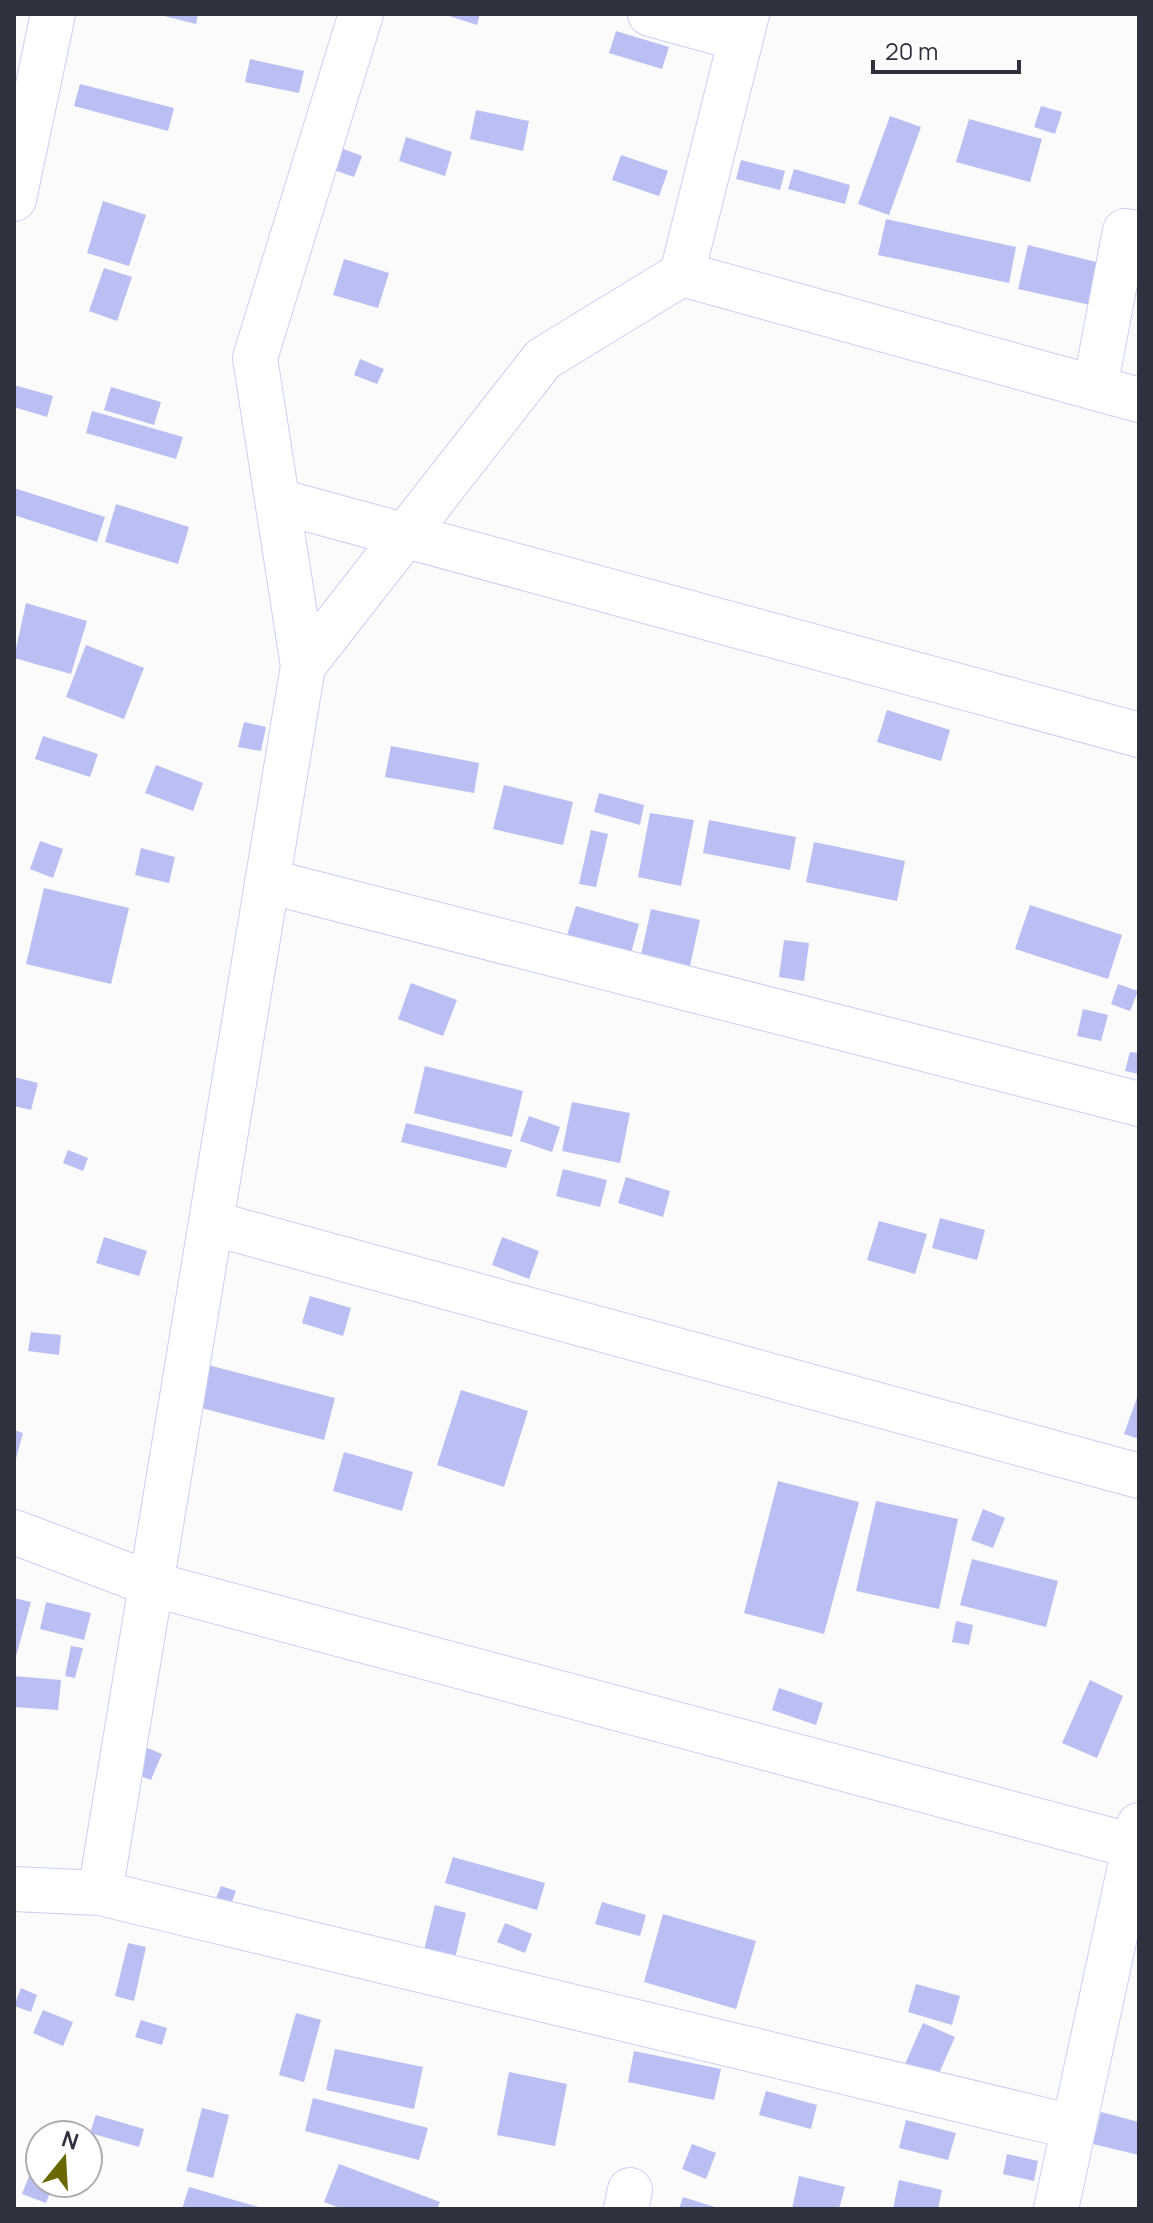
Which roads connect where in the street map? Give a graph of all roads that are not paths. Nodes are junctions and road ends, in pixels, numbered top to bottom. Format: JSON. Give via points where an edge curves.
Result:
{"nodes":[{"id":1,"x":53,"y":14,"type":"edge"},
{"id":2,"x":361,"y":14,"type":"edge"},
{"id":3,"x":650,"y":14,"type":"edge"},
{"id":4,"x":744,"y":26,"type":"edge"},
{"id":5,"x":14,"y":199,"type":"edge"},
{"id":6,"x":1139,"y":233,"type":"edge"},
{"id":7,"x":682,"y":274,"type":"junction"},
{"id":8,"x":1095,"y":387,"type":"junction"},
{"id":9,"x":1139,"y":400,"type":"edge"},
{"id":10,"x":278,"y":501,"type":"junction"},
{"id":11,"x":404,"y":536,"type":"junction"},
{"id":12,"x":303,"y":666,"type":"junction"},
{"id":13,"x":1139,"y":735,"type":"edge"},
{"id":14,"x":267,"y":881,"type":"junction"},
{"id":15,"x":1139,"y":1104,"type":"edge"},
{"id":16,"x":211,"y":1223,"type":"junction"},
{"id":17,"x":1139,"y":1476,"type":"edge"},
{"id":18,"x":14,"y":1532,"type":"edge"},
{"id":19,"x":151,"y":1584,"type":"junction"},
{"id":20,"x":1136,"y":1836,"type":"edge"},
{"id":21,"x":14,"y":1889,"type":"edge"},
{"id":22,"x":100,"y":1893,"type":"junction"},
{"id":23,"x":1128,"y":1927,"type":"edge"},
{"id":24,"x":1073,"y":2127,"type":"junction"},
{"id":25,"x":1056,"y":2209,"type":"edge"}],
"edges":[{"from":1,"to":5,"type":"street"},
{"from":2,"to":10,"type":"street","via":[[255,358]]},
{"from":3,"to":4,"type":"street"},
{"from":4,"to":7,"type":"street"},
{"from":6,"to":8,"type":"street","via":[[1125,231]]},
{"from":7,"to":8,"type":"street"},
{"from":7,"to":11,"type":"street","via":[[543,359]]},
{"from":8,"to":9,"type":"street"},
{"from":10,"to":11,"type":"street"},
{"from":10,"to":12,"type":"street"},
{"from":11,"to":12,"type":"street"},
{"from":11,"to":13,"type":"street"},
{"from":12,"to":14,"type":"street"},
{"from":14,"to":15,"type":"street"},
{"from":14,"to":16,"type":"street"},
{"from":16,"to":17,"type":"street"},
{"from":16,"to":19,"type":"street"},
{"from":18,"to":19,"type":"street"},
{"from":19,"to":20,"type":"street"},
{"from":19,"to":22,"type":"street"},
{"from":20,"to":23,"type":"street"},
{"from":21,"to":22,"type":"street"},
{"from":22,"to":24,"type":"street"},
{"from":23,"to":24,"type":"street"},
{"from":24,"to":25,"type":"street"}]}
